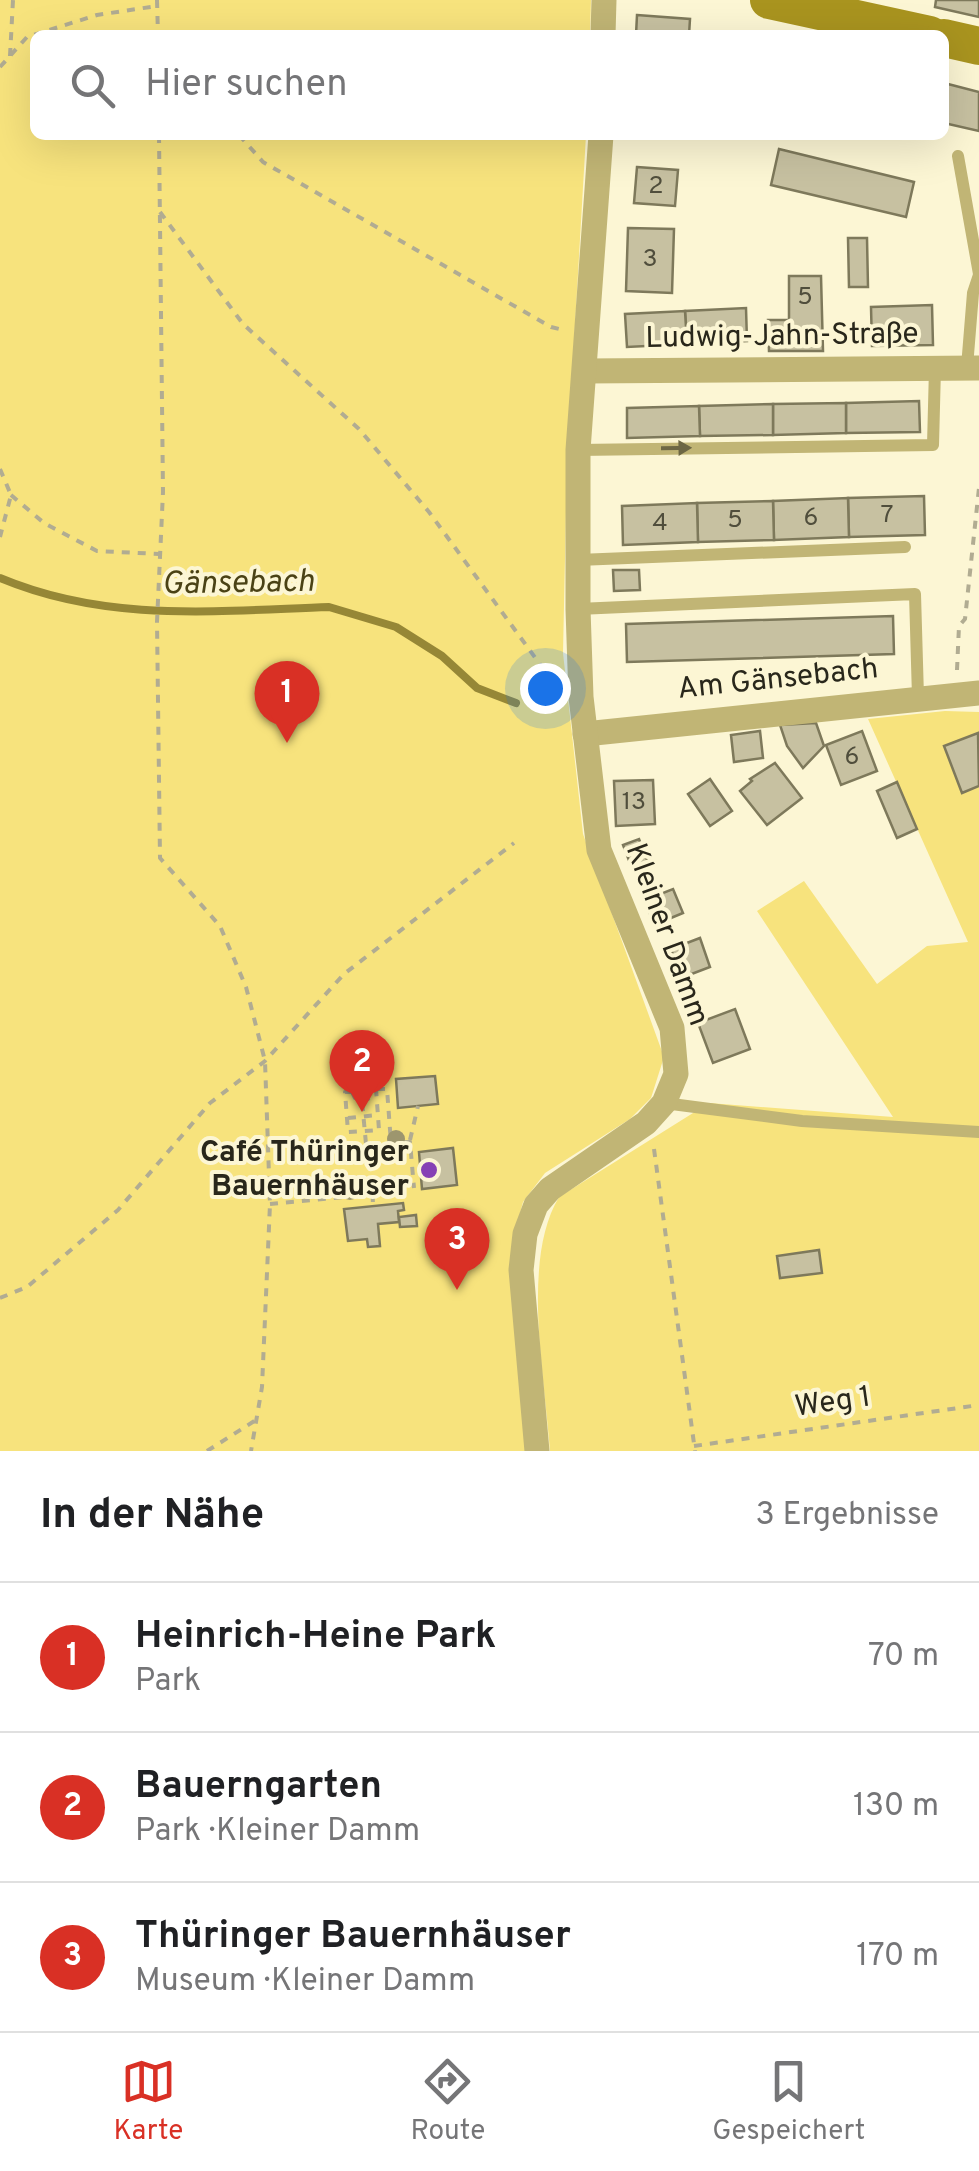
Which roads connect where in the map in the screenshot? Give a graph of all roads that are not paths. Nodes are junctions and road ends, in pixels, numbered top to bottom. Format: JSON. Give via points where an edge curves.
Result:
{"nodes":[{"id":1,"x":604,"y":0,"type":"edge"},
{"id":2,"x":768,"y":0,"type":"edge"},
{"id":3,"x":603,"y":30,"type":"edge"},
{"id":4,"x":907,"y":30,"type":"edge"},
{"id":5,"x":949,"y":39,"type":"edge"},
{"id":6,"x":979,"y":46,"type":"edge"},
{"id":7,"x":602,"y":140,"type":"edge"},
{"id":8,"x":958,"y":156,"type":"dead end"},
{"id":9,"x":979,"y":274,"type":"edge"},
{"id":10,"x":973,"y":367,"type":"edge"},
{"id":11,"x":936,"y":368,"type":"junction"},
{"id":12,"x":585,"y":371,"type":"junction"},
{"id":13,"x":578,"y":450,"type":"junction"},
{"id":14,"x":905,"y":547,"type":"dead end"},
{"id":15,"x":578,"y":560,"type":"junction"},
{"id":16,"x":578,"y":609,"type":"junction"},
{"id":17,"x":967,"y":694,"type":"edge"},
{"id":18,"x":918,"y":697,"type":"junction"},
{"id":19,"x":584,"y":734,"type":"junction"},
{"id":20,"x":664,"y":1102,"type":"junction"},
{"id":21,"x":979,"y":1132,"type":"edge"},
{"id":22,"x":536,"y":1451,"type":"edge"}],
"edges":[{"from":1,"to":3,"type":"street"},
{"from":2,"to":4,"type":"street"},
{"from":5,"to":6,"type":"street"},
{"from":7,"to":12,"type":"street","name":"Kleiner Damm"},
{"from":8,"to":9,"type":"lane"},
{"from":9,"to":10,"type":"lane"},
{"from":10,"to":11,"type":"street","name":"Ludwig-Jahn-Straße"},
{"from":11,"to":12,"type":"street","name":"Ludwig-Jahn-Straße"},
{"from":13,"to":11,"type":"lane","one_way":true,"via":[[933,444]]},
{"from":12,"to":13,"type":"street","name":"Kleiner Damm"},
{"from":13,"to":15,"type":"street","name":"Kleiner Damm"},
{"from":14,"to":15,"type":"lane"},
{"from":15,"to":16,"type":"street","name":"Kleiner Damm"},
{"from":16,"to":18,"type":"lane","via":[[916,594]]},
{"from":16,"to":19,"type":"street","name":"Kleiner Damm"},
{"from":17,"to":18,"type":"street","name":"Am Gänsebach"},
{"from":18,"to":19,"type":"street","name":"Am Gänsebach"},
{"from":19,"to":20,"type":"street","name":"Kleiner Damm","via":[[599,850],[672,1028],[676,1074]]},
{"from":20,"to":21,"type":"lane","via":[[802,1121]]},
{"from":20,"to":22,"type":"street","name":"Kleiner Damm","via":[[646,1124],[536,1204],[522,1270]]}]}
